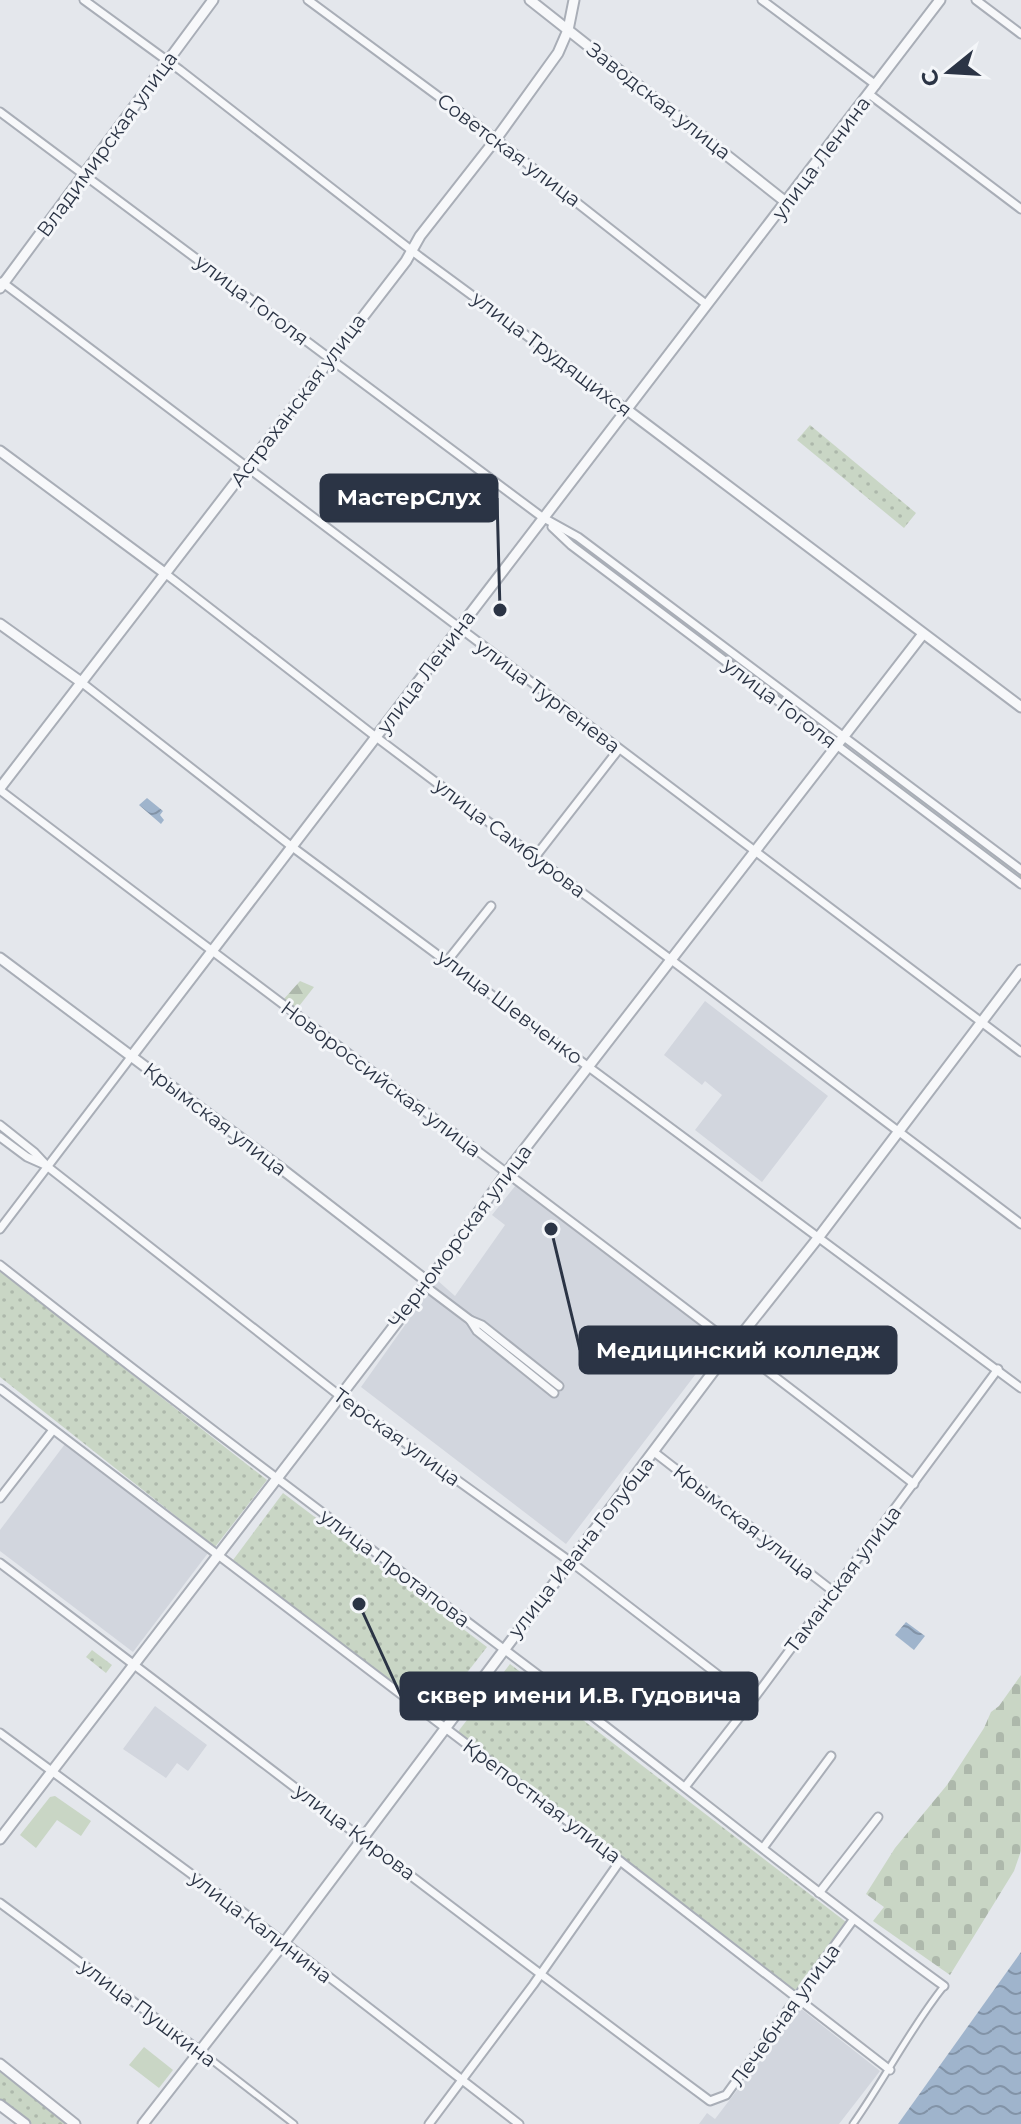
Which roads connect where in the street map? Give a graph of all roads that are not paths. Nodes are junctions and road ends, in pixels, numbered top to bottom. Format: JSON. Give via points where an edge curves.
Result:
{"nodes":[{"id":1,"x":84,"y":0,"type":"edge"},
{"id":2,"x":213,"y":0,"type":"edge"},
{"id":3,"x":308,"y":0,"type":"edge"},
{"id":4,"x":530,"y":0,"type":"edge"},
{"id":5,"x":574,"y":0,"type":"edge"},
{"id":6,"x":762,"y":0,"type":"edge"},
{"id":7,"x":780,"y":0,"type":"edge"},
{"id":8,"x":940,"y":0,"type":"edge"},
{"id":9,"x":976,"y":0,"type":"edge"},
{"id":10,"x":773,"y":9,"type":"junction"},
{"id":11,"x":568,"y":30,"type":"junction"},
{"id":12,"x":1021,"y":34,"type":"edge"},
{"id":13,"x":168,"y":61,"type":"junction"},
{"id":14,"x":876,"y":85,"type":"junction"},
{"id":15,"x":869,"y":94,"type":"junction"},
{"id":16,"x":0,"y":112,"type":"edge"},
{"id":17,"x":496,"y":139,"type":"junction"},
{"id":18,"x":86,"y":175,"type":"junction"},
{"id":19,"x":787,"y":203,"type":"junction"},
{"id":20,"x":1021,"y":209,"type":"edge"},
{"id":21,"x":412,"y":249,"type":"junction"},
{"id":22,"x":1,"y":284,"type":"edge"},
{"id":23,"x":707,"y":305,"type":"junction"},
{"id":24,"x":329,"y":358,"type":"junction"},
{"id":25,"x":626,"y":409,"type":"junction"},
{"id":26,"x":0,"y":451,"type":"edge"},
{"id":27,"x":247,"y":467,"type":"junction"},
{"id":28,"x":542,"y":517,"type":"junction"},
{"id":29,"x":166,"y":574,"type":"junction"},
{"id":30,"x":0,"y":624,"type":"edge"},
{"id":31,"x":459,"y":629,"type":"junction"},
{"id":32,"x":923,"y":634,"type":"junction"},
{"id":33,"x":81,"y":682,"type":"junction"},
{"id":34,"x":1021,"y":707,"type":"edge"},
{"id":35,"x":844,"y":735,"type":"junction"},
{"id":36,"x":376,"y":737,"type":"junction"},
{"id":37,"x":836,"y":745,"type":"junction"},
{"id":38,"x":619,"y":749,"type":"junction"},
{"id":39,"x":0,"y":789,"type":"edge"},
{"id":40,"x":291,"y":846,"type":"junction"},
{"id":41,"x":754,"y":850,"type":"junction"},
{"id":42,"x":535,"y":857,"type":"junction"},
{"id":43,"x":1021,"y":870,"type":"edge"},
{"id":44,"x":1021,"y":884,"type":"edge"},
{"id":45,"x":491,"y":906,"type":"dead end"},
{"id":46,"x":212,"y":951,"type":"junction"},
{"id":47,"x":0,"y":958,"type":"edge"},
{"id":48,"x":671,"y":959,"type":"junction"},
{"id":49,"x":448,"y":960,"type":"junction"},
{"id":50,"x":1021,"y":970,"type":"edge"},
{"id":51,"x":982,"y":1023,"type":"junction"},
{"id":52,"x":1021,"y":1052,"type":"edge"},
{"id":53,"x":131,"y":1057,"type":"junction"},
{"id":54,"x":589,"y":1065,"type":"junction"},
{"id":55,"x":0,"y":1125,"type":"edge"},
{"id":56,"x":898,"y":1130,"type":"junction"},
{"id":57,"x":0,"y":1137,"type":"edge"},
{"id":58,"x":48,"y":1167,"type":"junction"},
{"id":59,"x":506,"y":1173,"type":"junction"},
{"id":60,"x":1021,"y":1224,"type":"edge"},
{"id":61,"x":0,"y":1229,"type":"edge"},
{"id":62,"x":818,"y":1238,"type":"junction"},
{"id":63,"x":0,"y":1265,"type":"edge"},
{"id":64,"x":426,"y":1284,"type":"junction"},
{"id":65,"x":734,"y":1344,"type":"junction"},
{"id":66,"x":998,"y":1369,"type":"junction"},
{"id":67,"x":1021,"y":1388,"type":"edge"},
{"id":68,"x":0,"y":1389,"type":"edge"},
{"id":69,"x":556,"y":1389,"type":"dead end"},
{"id":70,"x":340,"y":1396,"type":"junction"},
{"id":71,"x":53,"y":1430,"type":"junction"},
{"id":72,"x":654,"y":1452,"type":"junction"},
{"id":73,"x":276,"y":1477,"type":"junction"},
{"id":74,"x":914,"y":1484,"type":"junction"},
{"id":75,"x":0,"y":1498,"type":"edge"},
{"id":76,"x":216,"y":1554,"type":"junction"},
{"id":77,"x":571,"y":1562,"type":"junction"},
{"id":78,"x":0,"y":1563,"type":"edge"},
{"id":79,"x":834,"y":1592,"type":"junction"},
{"id":80,"x":503,"y":1648,"type":"junction"},
{"id":81,"x":133,"y":1664,"type":"junction"},
{"id":82,"x":752,"y":1701,"type":"junction"},
{"id":83,"x":446,"y":1728,"type":"junction"},
{"id":84,"x":0,"y":1733,"type":"edge"},
{"id":85,"x":831,"y":1756,"type":"dead end"},
{"id":86,"x":52,"y":1773,"type":"junction"},
{"id":87,"x":685,"y":1787,"type":"junction"},
{"id":88,"x":878,"y":1817,"type":"dead end"},
{"id":89,"x":363,"y":1837,"type":"junction"},
{"id":90,"x":0,"y":1839,"type":"edge"},
{"id":91,"x":763,"y":1848,"type":"junction"},
{"id":92,"x":620,"y":1861,"type":"junction"},
{"id":93,"x":819,"y":1893,"type":"junction"},
{"id":94,"x":0,"y":1903,"type":"edge"},
{"id":95,"x":853,"y":1920,"type":"junction"},
{"id":96,"x":284,"y":1943,"type":"junction"},
{"id":97,"x":539,"y":1975,"type":"junction"},
{"id":98,"x":944,"y":1986,"type":"joint"},
{"id":99,"x":796,"y":2000,"type":"junction"},
{"id":100,"x":200,"y":2051,"type":"junction"},
{"id":101,"x":0,"y":2064,"type":"edge"},
{"id":102,"x":890,"y":2070,"type":"junction"},
{"id":103,"x":460,"y":2081,"type":"junction"},
{"id":104,"x":710,"y":2101,"type":"joint"},
{"id":105,"x":0,"y":2105,"type":"edge"},
{"id":106,"x":25,"y":2124,"type":"edge"},
{"id":107,"x":75,"y":2124,"type":"edge"},
{"id":108,"x":143,"y":2124,"type":"edge"},
{"id":109,"x":294,"y":2124,"type":"edge"},
{"id":110,"x":429,"y":2124,"type":"edge"},
{"id":111,"x":519,"y":2124,"type":"edge"},
{"id":112,"x":853,"y":2124,"type":"edge"}],
"edges":[{"from":1,"to":13,"type":"street","name":"улица Трудящихся"},
{"from":2,"to":13,"type":"street","name":"Владимирская улица"},
{"from":3,"to":17,"type":"street","name":"Советская улица"},
{"from":4,"to":11,"type":"street","name":"Заводская улица"},
{"from":5,"to":11,"type":"street","name":"Астраханская улица"},
{"from":6,"to":10,"type":"street"},
{"from":7,"to":10,"type":"street"},
{"from":8,"to":14,"type":"street","name":"улица Ленина"},
{"from":9,"to":12,"type":"street"},
{"from":10,"to":14,"type":"street"},
{"from":11,"to":17,"type":"street","name":"Астраханская улица","via":[[558,53]]},
{"from":11,"to":19,"type":"street","name":"Заводская улица"},
{"from":13,"to":18,"type":"street","name":"Владимирская улица"},
{"from":13,"to":21,"type":"street","name":"улица Трудящихся"},
{"from":14,"to":15,"type":"street","name":"улица Ленина"},
{"from":15,"to":19,"type":"street","name":"улица Ленина"},
{"from":15,"to":20,"type":"street"},
{"from":16,"to":18,"type":"street","name":"улица Гоголя"},
{"from":17,"to":21,"type":"street","name":"Астраханская улица"},
{"from":17,"to":23,"type":"street","name":"Советская улица"},
{"from":18,"to":22,"type":"street","name":"Владимирская улица"},
{"from":18,"to":24,"type":"street","name":"улица Гоголя"},
{"from":19,"to":23,"type":"street","name":"улица Ленина"},
{"from":21,"to":24,"type":"street","name":"Астраханская улица"},
{"from":21,"to":25,"type":"street","name":"улица Трудящихся"},
{"from":22,"to":27,"type":"street","name":"улица Тургенева"},
{"from":23,"to":25,"type":"street","name":"улица Ленина"},
{"from":24,"to":27,"type":"street","name":"Астраханская улица"},
{"from":24,"to":28,"type":"street","name":"улица Гоголя"},
{"from":25,"to":28,"type":"street","name":"улица Ленина"},
{"from":25,"to":32,"type":"street","name":"улица Трудящихся"},
{"from":26,"to":29,"type":"street","name":"улица Самбурова"},
{"from":27,"to":29,"type":"street","name":"Астраханская улица"},
{"from":27,"to":31,"type":"street","name":"улица Тургенева"},
{"from":28,"to":31,"type":"street","name":"улица Ленина"},
{"from":28,"to":35,"type":"street","name":"улица Гоголя","via":[[578,537]]},
{"from":28,"to":37,"type":"street","name":"улица Гоголя","via":[[571,545]]},
{"from":29,"to":33,"type":"street","name":"Астраханская улица"},
{"from":29,"to":36,"type":"street","name":"улица Самбурова"},
{"from":30,"to":33,"type":"street","name":"улица Шевченко"},
{"from":31,"to":36,"type":"street","name":"улица Ленина"},
{"from":31,"to":38,"type":"street","name":"улица Тургенева"},
{"from":32,"to":34,"type":"street","name":"улица Трудящихся"},
{"from":32,"to":35,"type":"street","name":"Черноморская улица"},
{"from":33,"to":39,"type":"street","name":"Астраханская улица"},
{"from":33,"to":40,"type":"street","name":"улица Шевченко"},
{"from":35,"to":37,"type":"street","name":"Черноморская улица"},
{"from":35,"to":43,"type":"street","name":"улица Гоголя"},
{"from":36,"to":40,"type":"street","name":"улица Ленина"},
{"from":36,"to":42,"type":"street","name":"улица Самбурова"},
{"from":37,"to":41,"type":"street","name":"Черноморская улица"},
{"from":37,"to":44,"type":"street","name":"улица Гоголя"},
{"from":38,"to":41,"type":"street","name":"улица Тургенева"},
{"from":38,"to":42,"type":"street"},
{"from":39,"to":46,"type":"street","name":"Новороссийская улица"},
{"from":40,"to":46,"type":"street","name":"улица Ленина"},
{"from":40,"to":49,"type":"street","name":"улица Шевченко"},
{"from":41,"to":48,"type":"street","name":"Черноморская улица"},
{"from":41,"to":51,"type":"street","name":"улица Тургенева"},
{"from":42,"to":48,"type":"street","name":"улица Самбурова"},
{"from":45,"to":49,"type":"street"},
{"from":46,"to":53,"type":"street","name":"улица Ленина"},
{"from":46,"to":59,"type":"street","name":"Новороссийская улица"},
{"from":47,"to":53,"type":"street","name":"Крымская улица"},
{"from":48,"to":54,"type":"street","name":"Черноморская улица"},
{"from":48,"to":56,"type":"street","name":"улица Самбурова"},
{"from":49,"to":54,"type":"street","name":"улица Шевченко"},
{"from":50,"to":51,"type":"street","name":"улица Ивана Голубца"},
{"from":51,"to":52,"type":"street","name":"улица Тургенева"},
{"from":51,"to":56,"type":"street","name":"улица Ивана Голубца"},
{"from":53,"to":58,"type":"street","name":"улица Ленина"},
{"from":53,"to":64,"type":"street","name":"Крымская улица"},
{"from":54,"to":59,"type":"street","name":"Черноморская улица"},
{"from":54,"to":62,"type":"street","name":"улица Шевченко"},
{"from":55,"to":58,"type":"street","name":"Терская улица"},
{"from":56,"to":60,"type":"street","name":"улица Самбурова"},
{"from":56,"to":62,"type":"street","name":"улица Ивана Голубца"},
{"from":57,"to":58,"type":"street","name":"Терская улица"},
{"from":58,"to":61,"type":"street","name":"улица Ленина"},
{"from":58,"to":70,"type":"street","name":"Терская улица"},
{"from":59,"to":64,"type":"street","name":"Черноморская улица"},
{"from":59,"to":65,"type":"street","name":"Новороссийская улица"},
{"from":62,"to":65,"type":"street","name":"улица Ивана Голубца"},
{"from":62,"to":66,"type":"street","name":"улица Шевченко"},
{"from":63,"to":73,"type":"street","name":"улица Протапова"},
{"from":64,"to":69,"type":"street","name":"Крымская улица","via":[[477,1331]]},
{"from":64,"to":70,"type":"street","name":"Черноморская улица"},
{"from":65,"to":72,"type":"street","name":"улица Ивана Голубца"},
{"from":65,"to":74,"type":"street","name":"Новороссийская улица"},
{"from":66,"to":67,"type":"street","name":"улица Шевченко"},
{"from":66,"to":74,"type":"street","name":"Таманская улица"},
{"from":68,"to":71,"type":"street","name":"Крепостная улица"},
{"from":70,"to":73,"type":"street","name":"Черноморская улица"},
{"from":70,"to":77,"type":"street","name":"Терская улица"},
{"from":71,"to":75,"type":"street"},
{"from":71,"to":76,"type":"street","name":"Крепостная улица"},
{"from":72,"to":77,"type":"street","name":"улица Ивана Голубца"},
{"from":72,"to":79,"type":"street","name":"Крымская улица"},
{"from":73,"to":76,"type":"street","name":"Черноморская улица"},
{"from":73,"to":80,"type":"street","name":"улица Протапова"},
{"from":74,"to":79,"type":"street","name":"Таманская улица"},
{"from":76,"to":81,"type":"street","name":"Черноморская улица"},
{"from":76,"to":83,"type":"street","name":"Крепостная улица"},
{"from":77,"to":80,"type":"street","name":"улица Ивана Голубца"},
{"from":77,"to":82,"type":"street","name":"Терская улица"},
{"from":78,"to":81,"type":"street","name":"улица Кирова"},
{"from":79,"to":82,"type":"street","name":"Таманская улица"},
{"from":80,"to":83,"type":"street","name":"улица Ивана Голубца"},
{"from":80,"to":87,"type":"street","name":"улица Протапова"},
{"from":81,"to":86,"type":"street","name":"Черноморская улица"},
{"from":81,"to":89,"type":"street","name":"улица Кирова"},
{"from":82,"to":87,"type":"street","name":"Таманская улица"},
{"from":83,"to":89,"type":"street","name":"улица Ивана Голубца"},
{"from":83,"to":92,"type":"street","name":"Крепостная улица"},
{"from":84,"to":86,"type":"street","name":"улица Калинина"},
{"from":85,"to":91,"type":"street"},
{"from":86,"to":90,"type":"street","name":"Черноморская улица"},
{"from":86,"to":96,"type":"street","name":"улица Калинина"},
{"from":87,"to":91,"type":"street","name":"улица Протапова"},
{"from":88,"to":93,"type":"street"},
{"from":89,"to":96,"type":"street","name":"улица Ивана Голубца"},
{"from":89,"to":97,"type":"street","name":"улица Кирова"},
{"from":91,"to":93,"type":"street","name":"улица Протапова"},
{"from":92,"to":97,"type":"street"},
{"from":92,"to":99,"type":"street","name":"Крепостная улица"},
{"from":93,"to":95,"type":"street","name":"улица Протапова"},
{"from":94,"to":100,"type":"street","name":"улица Пушкина"},
{"from":95,"to":98,"type":"street","name":"улица Протапова"},
{"from":95,"to":99,"type":"street","name":"Лечебная улица"},
{"from":96,"to":100,"type":"street","name":"улица Ивана Голубца"},
{"from":96,"to":103,"type":"street","name":"улица Калинина"},
{"from":97,"to":103,"type":"street"},
{"from":97,"to":104,"type":"street","name":"улица Кирова"},
{"from":98,"to":102,"type":"street"},
{"from":99,"to":102,"type":"street","name":"Крепостная улица"},
{"from":99,"to":104,"type":"street","name":"Лечебная улица","via":[[726,2095]]},
{"from":100,"to":108,"type":"street","name":"улица Ивана Голубца"},
{"from":100,"to":109,"type":"street","name":"улица Пушкина"},
{"from":101,"to":107,"type":"street"},
{"from":102,"to":112,"type":"street"},
{"from":103,"to":110,"type":"street"},
{"from":103,"to":111,"type":"street","name":"улица Калинина"},
{"from":105,"to":106,"type":"street"}]}
